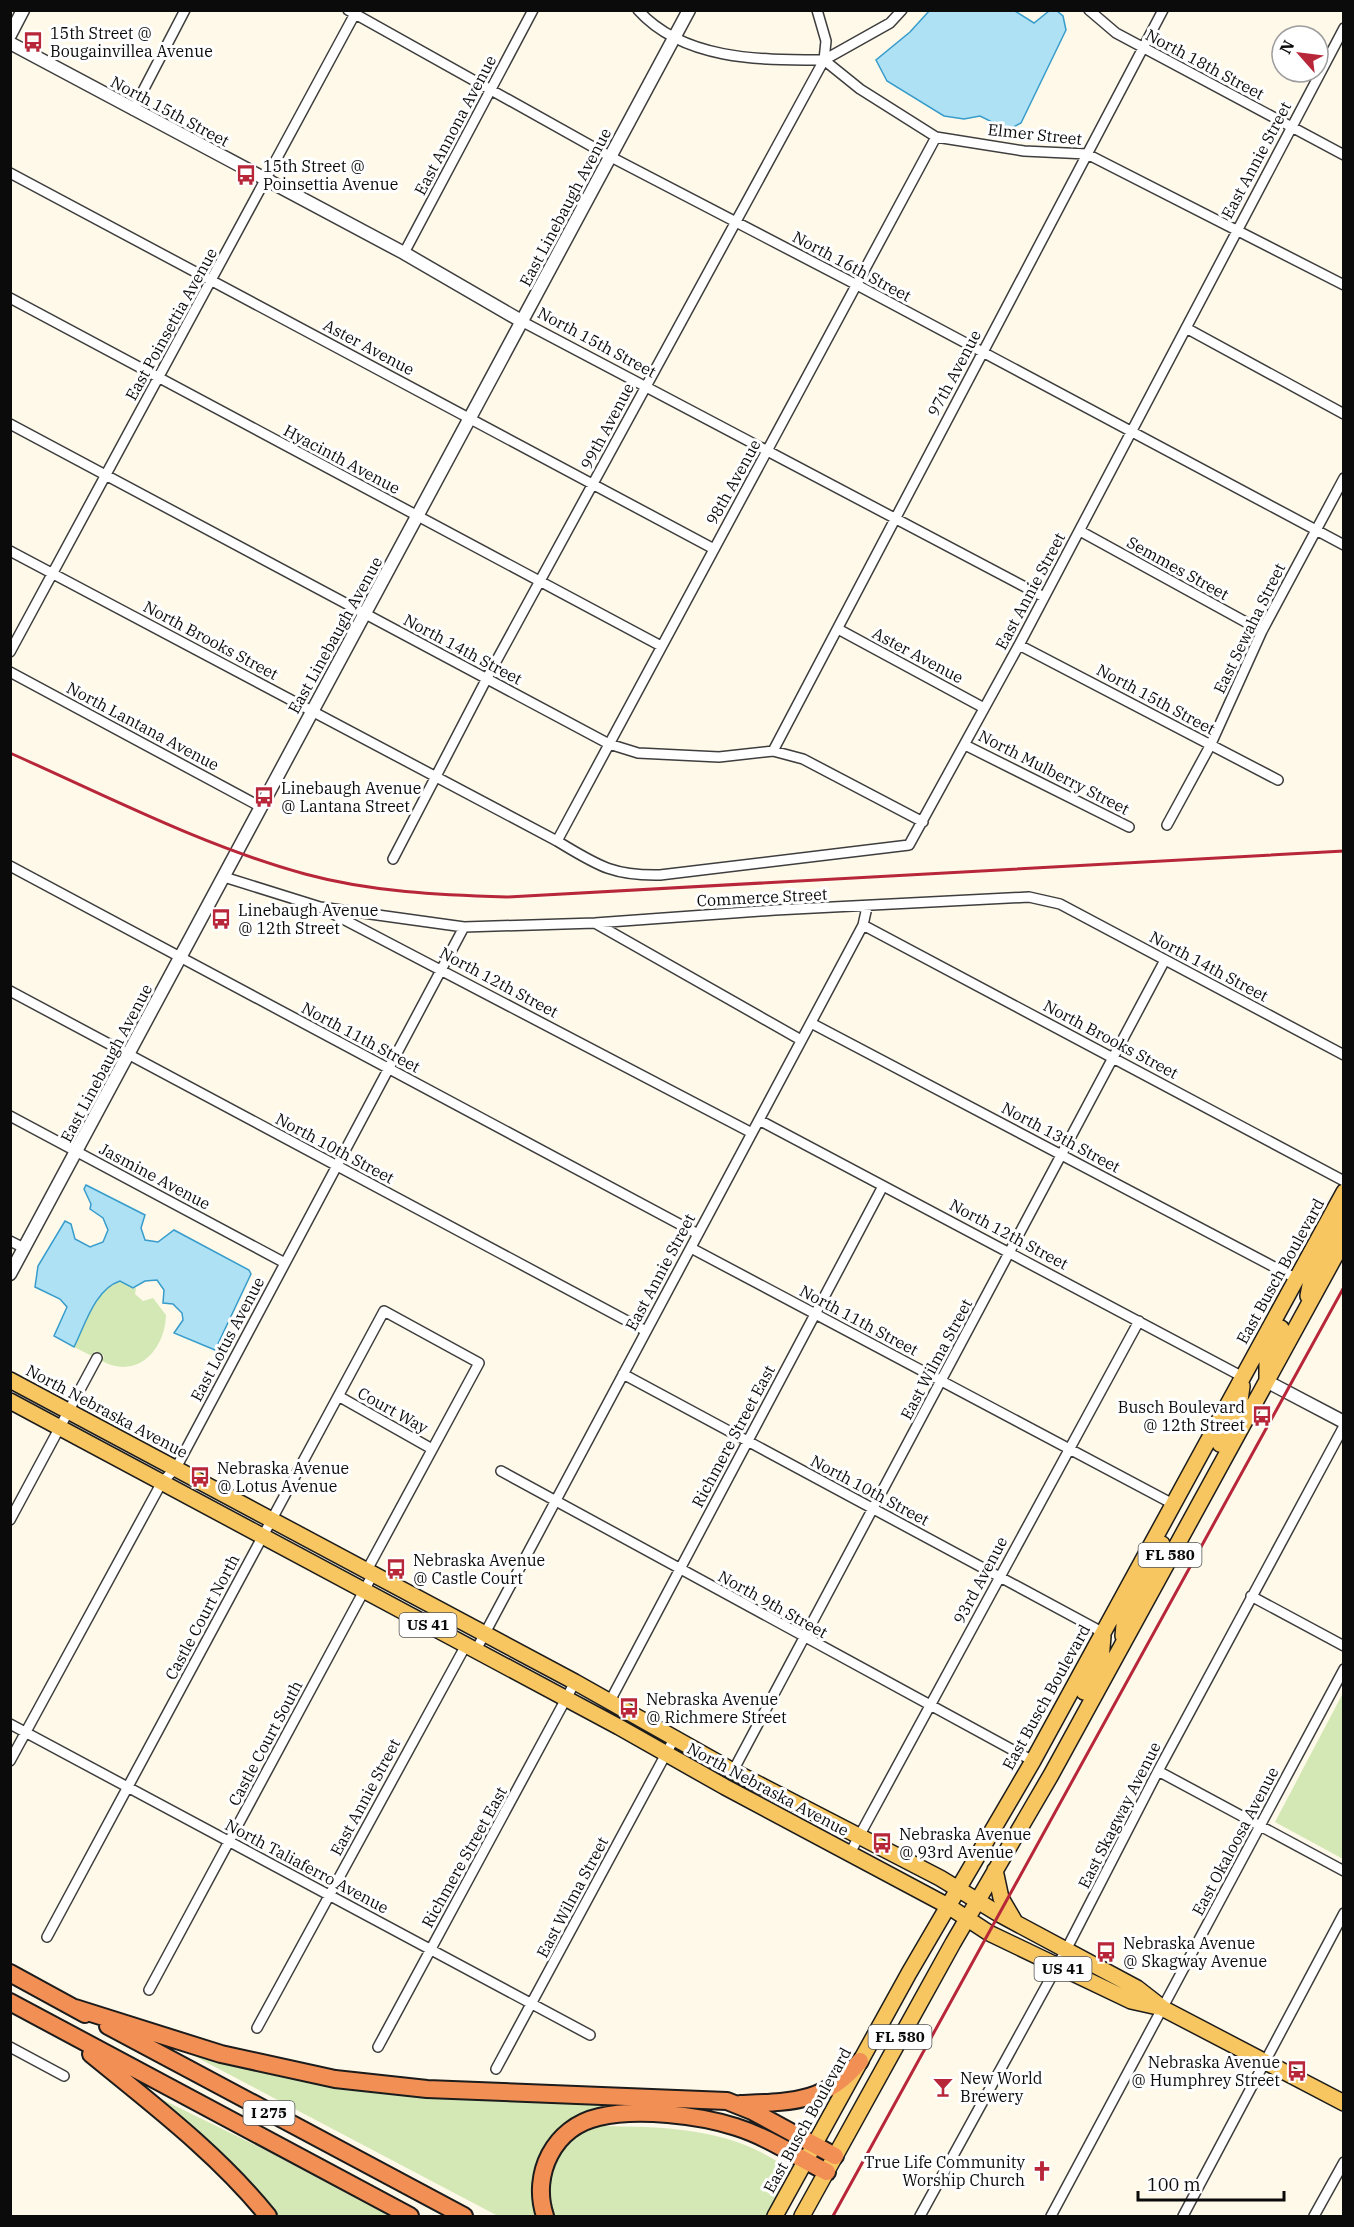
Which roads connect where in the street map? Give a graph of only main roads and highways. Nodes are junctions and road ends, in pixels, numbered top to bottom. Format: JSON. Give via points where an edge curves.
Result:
{"nodes":[{"id":1,"x":1344,"y":1192,"type":"edge"},
{"id":2,"x":1344,"y":1218,"type":"edge"},
{"id":3,"x":1344,"y":1240,"type":"edge"},
{"id":4,"x":1297,"y":1279,"type":"junction"},
{"id":5,"x":1306,"y":1308,"type":"junction"},
{"id":6,"x":1243,"y":1377,"type":"junction"},
{"id":7,"x":10,"y":1380,"type":"edge"},
{"id":8,"x":1266,"y":1381,"type":"junction"},
{"id":9,"x":10,"y":1401,"type":"edge"},
{"id":10,"x":1203,"y":1495,"type":"junction"},
{"id":11,"x":1169,"y":1511,"type":"junction"},
{"id":12,"x":1102,"y":1632,"type":"junction"},
{"id":13,"x":1123,"y":1641,"type":"junction"},
{"id":14,"x":1051,"y":1774,"type":"junction"},
{"id":15,"x":744,"y":1798,"type":"junction"},
{"id":16,"x":801,"y":1806,"type":"junction"},
{"id":17,"x":995,"y":1870,"type":"junction"},
{"id":18,"x":959,"y":1888,"type":"junction"},
{"id":19,"x":977,"y":1901,"type":"junction"},
{"id":20,"x":948,"y":1906,"type":"junction"},
{"id":21,"x":966,"y":1919,"type":"junction"},
{"id":22,"x":1018,"y":1924,"type":"junction"},
{"id":23,"x":10,"y":1974,"type":"edge"},
{"id":24,"x":10,"y":2002,"type":"edge"},
{"id":25,"x":75,"y":2008,"type":"junction"},
{"id":26,"x":1164,"y":2009,"type":"junction"},
{"id":27,"x":60,"y":2029,"type":"junction"},
{"id":28,"x":860,"y":2061,"type":"junction"},
{"id":29,"x":1344,"y":2103,"type":"edge"},
{"id":30,"x":737,"y":2104,"type":"junction"},
{"id":31,"x":814,"y":2145,"type":"junction"},
{"id":32,"x":835,"y":2157,"type":"junction"},
{"id":33,"x":805,"y":2161,"type":"junction"},
{"id":34,"x":827,"y":2172,"type":"junction"},
{"id":35,"x":268,"y":2217,"type":"edge"},
{"id":36,"x":410,"y":2217,"type":"edge"},
{"id":37,"x":464,"y":2217,"type":"edge"},
{"id":38,"x":545,"y":2217,"type":"edge"},
{"id":39,"x":775,"y":2217,"type":"edge"},
{"id":40,"x":802,"y":2217,"type":"edge"}],
"edges":[{"from":1,"to":4,"type":"main road","name":"East Busch Boulevard","number":"FL 580"},
{"from":2,"to":5,"type":"main road","via":[[1312,1275]]},
{"from":3,"to":5,"type":"main road","number":"FL 580"},
{"from":4,"to":6,"type":"main road","name":"East Busch Boulevard","number":"FL 580"},
{"from":4,"to":8,"type":"main road","via":[[1301,1287],[1299,1296],[1267,1359]]},
{"from":5,"to":8,"type":"main road","number":"FL 580"},
{"from":6,"to":10,"type":"main road","via":[[1239,1408],[1212,1458]]},
{"from":6,"to":11,"type":"main road","name":"East Busch Boulevard","number":"FL 580"},
{"from":7,"to":16,"type":"main road","name":"North Nebraska Avenue","number":"US 41"},
{"from":8,"to":10,"type":"main road","number":"FL 580"},
{"from":9,"to":15,"type":"main road","name":"North Nebraska Avenue","number":"US 41"},
{"from":10,"to":13,"type":"main road","number":"FL 580"},
{"from":11,"to":12,"type":"main road","name":"East Busch Boulevard","number":"FL 580"},
{"from":11,"to":13,"type":"main road","via":[[1163,1542],[1125,1614]]},
{"from":12,"to":14,"type":"main road","via":[[1101,1660],[1064,1728]]},
{"from":12,"to":18,"type":"main road","name":"East Busch Boulevard","number":"FL 580"},
{"from":13,"to":14,"type":"main road","number":"FL 580"},
{"from":14,"to":17,"type":"main road","number":"FL 580"},
{"from":15,"to":16,"type":"main road","via":[[754,1794],[791,1808]]},
{"from":15,"to":20,"type":"main road","name":"North Nebraska Avenue","number":"US 41"},
{"from":16,"to":18,"type":"main road","name":"North Nebraska Avenue","number":"US 41"},
{"from":17,"to":19,"type":"main road","number":"FL 580"},
{"from":17,"to":22,"type":"main road","via":[[1001,1898]]},
{"from":18,"to":19,"type":"main road","name":"North Nebraska Avenue","number":"US 41"},
{"from":18,"to":20,"type":"main road","name":"East Busch Boulevard","number":"FL 580"},
{"from":19,"to":21,"type":"main road","number":"FL 580"},
{"from":19,"to":22,"type":"main road","name":"North Nebraska Avenue","number":"US 41"},
{"from":20,"to":21,"type":"main road","name":"North Nebraska Avenue","number":"US 41"},
{"from":20,"to":28,"type":"main road","name":"East Busch Boulevard","number":"FL 580"},
{"from":21,"to":26,"type":"main road","name":"North Nebraska Avenue","number":"US 41","via":[[1131,2001]]},
{"from":21,"to":32,"type":"main road","number":"FL 580"},
{"from":22,"to":26,"type":"main road","name":"North Nebraska Avenue","number":"US 41","via":[[1137,1988]]},
{"from":23,"to":25,"type":"highway","number":"I 275"},
{"from":24,"to":27,"type":"highway","number":"I 275"},
{"from":25,"to":30,"type":"highway","via":[[244,2060],[346,2081],[427,2089]]},
{"from":25,"to":37,"type":"highway","number":"I 275"},
{"from":26,"to":29,"type":"main road","name":"North Nebraska Avenue","number":"US 41"},
{"from":27,"to":35,"type":"highway","via":[[170,2120],[228,2173]]},
{"from":27,"to":36,"type":"highway","number":"I 275"},
{"from":28,"to":30,"type":"highway","via":[[846,2078],[811,2098]]},
{"from":28,"to":31,"type":"main road","name":"East Busch Boulevard","number":"FL 580"},
{"from":30,"to":31,"type":"highway"},
{"from":31,"to":32,"type":"highway"},
{"from":31,"to":33,"type":"main road","name":"East Busch Boulevard","number":"FL 580"},
{"from":32,"to":34,"type":"main road","number":"FL 580"},
{"from":33,"to":34,"type":"highway"},
{"from":33,"to":38,"type":"highway","via":[[746,2130],[721,2123],[624,2113],[596,2117],[565,2135],[546,2160],[540,2191]]},
{"from":33,"to":39,"type":"main road","name":"East Busch Boulevard","number":"FL 580"},
{"from":34,"to":40,"type":"main road","number":"FL 580"}]}
